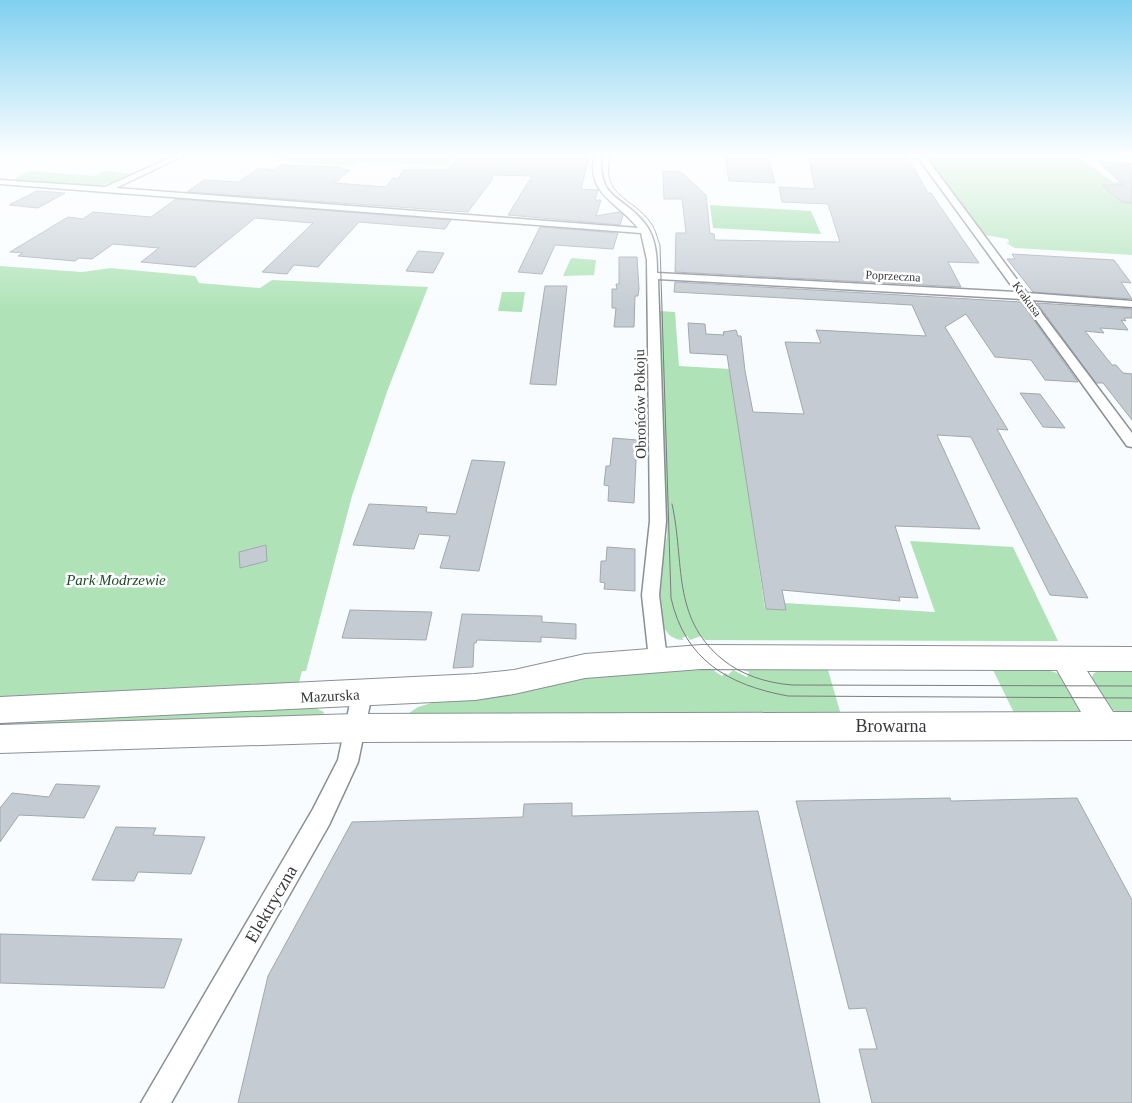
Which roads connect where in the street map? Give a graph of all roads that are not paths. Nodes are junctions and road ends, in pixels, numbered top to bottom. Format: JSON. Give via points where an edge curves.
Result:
{"nodes":[{"id":1,"x":336,"y":207,"type":"edge"},
{"id":2,"x":623,"y":207,"type":"edge"},
{"id":3,"x":959,"y":207,"type":"edge"},
{"id":4,"x":645,"y":231,"type":"junction"},
{"id":5,"x":653,"y":276,"type":"junction"},
{"id":6,"x":1024,"y":296,"type":"junction"},
{"id":7,"x":1132,"y":304,"type":"edge"},
{"id":8,"x":1061,"y":347,"type":"joint"},
{"id":9,"x":1132,"y":443,"type":"edge"},
{"id":10,"x":658,"y":659,"type":"junction"},
{"id":11,"x":1065,"y":659,"type":"junction"},
{"id":12,"x":1132,"y":659,"type":"edge"},
{"id":13,"x":362,"y":694,"type":"junction"},
{"id":14,"x":0,"y":710,"type":"edge"},
{"id":15,"x":1119,"y":726,"type":"edge"},
{"id":16,"x":355,"y":728,"type":"junction"},
{"id":17,"x":0,"y":739,"type":"edge"},
{"id":18,"x":155,"y":1103,"type":"edge"}],
"edges":[{"from":1,"to":4,"type":"street"},
{"from":2,"to":4,"type":"street","name":"Obrońców Pokoju"},
{"from":3,"to":6,"type":"street","name":"Krakusa"},
{"from":4,"to":5,"type":"street","name":"Obrońców Pokoju"},
{"from":5,"to":6,"type":"street","name":"Poprzeczna"},
{"from":5,"to":10,"type":"street","name":"Obrońców Pokoju","via":[[658,529],[651,604]]},
{"from":6,"to":7,"type":"street","name":"Poprzeczna"},
{"from":6,"to":8,"type":"street","name":"Krakusa"},
{"from":8,"to":9,"type":"street","name":"Krakusa"},
{"from":10,"to":11,"type":"main road"},
{"from":10,"to":13,"type":"main road","name":"Mazurska","via":[[585,666],[475,687]]},
{"from":11,"to":12,"type":"main road"},
{"from":11,"to":15,"type":"main road"},
{"from":13,"to":14,"type":"main road","name":"Mazurska"},
{"from":13,"to":16,"type":"street","name":"Elektryczna"},
{"from":15,"to":16,"type":"main road","name":"Browarna"},
{"from":16,"to":17,"type":"main road"},
{"from":16,"to":18,"type":"street","name":"Elektryczna","via":[[348,762],[321,817]]}]}
